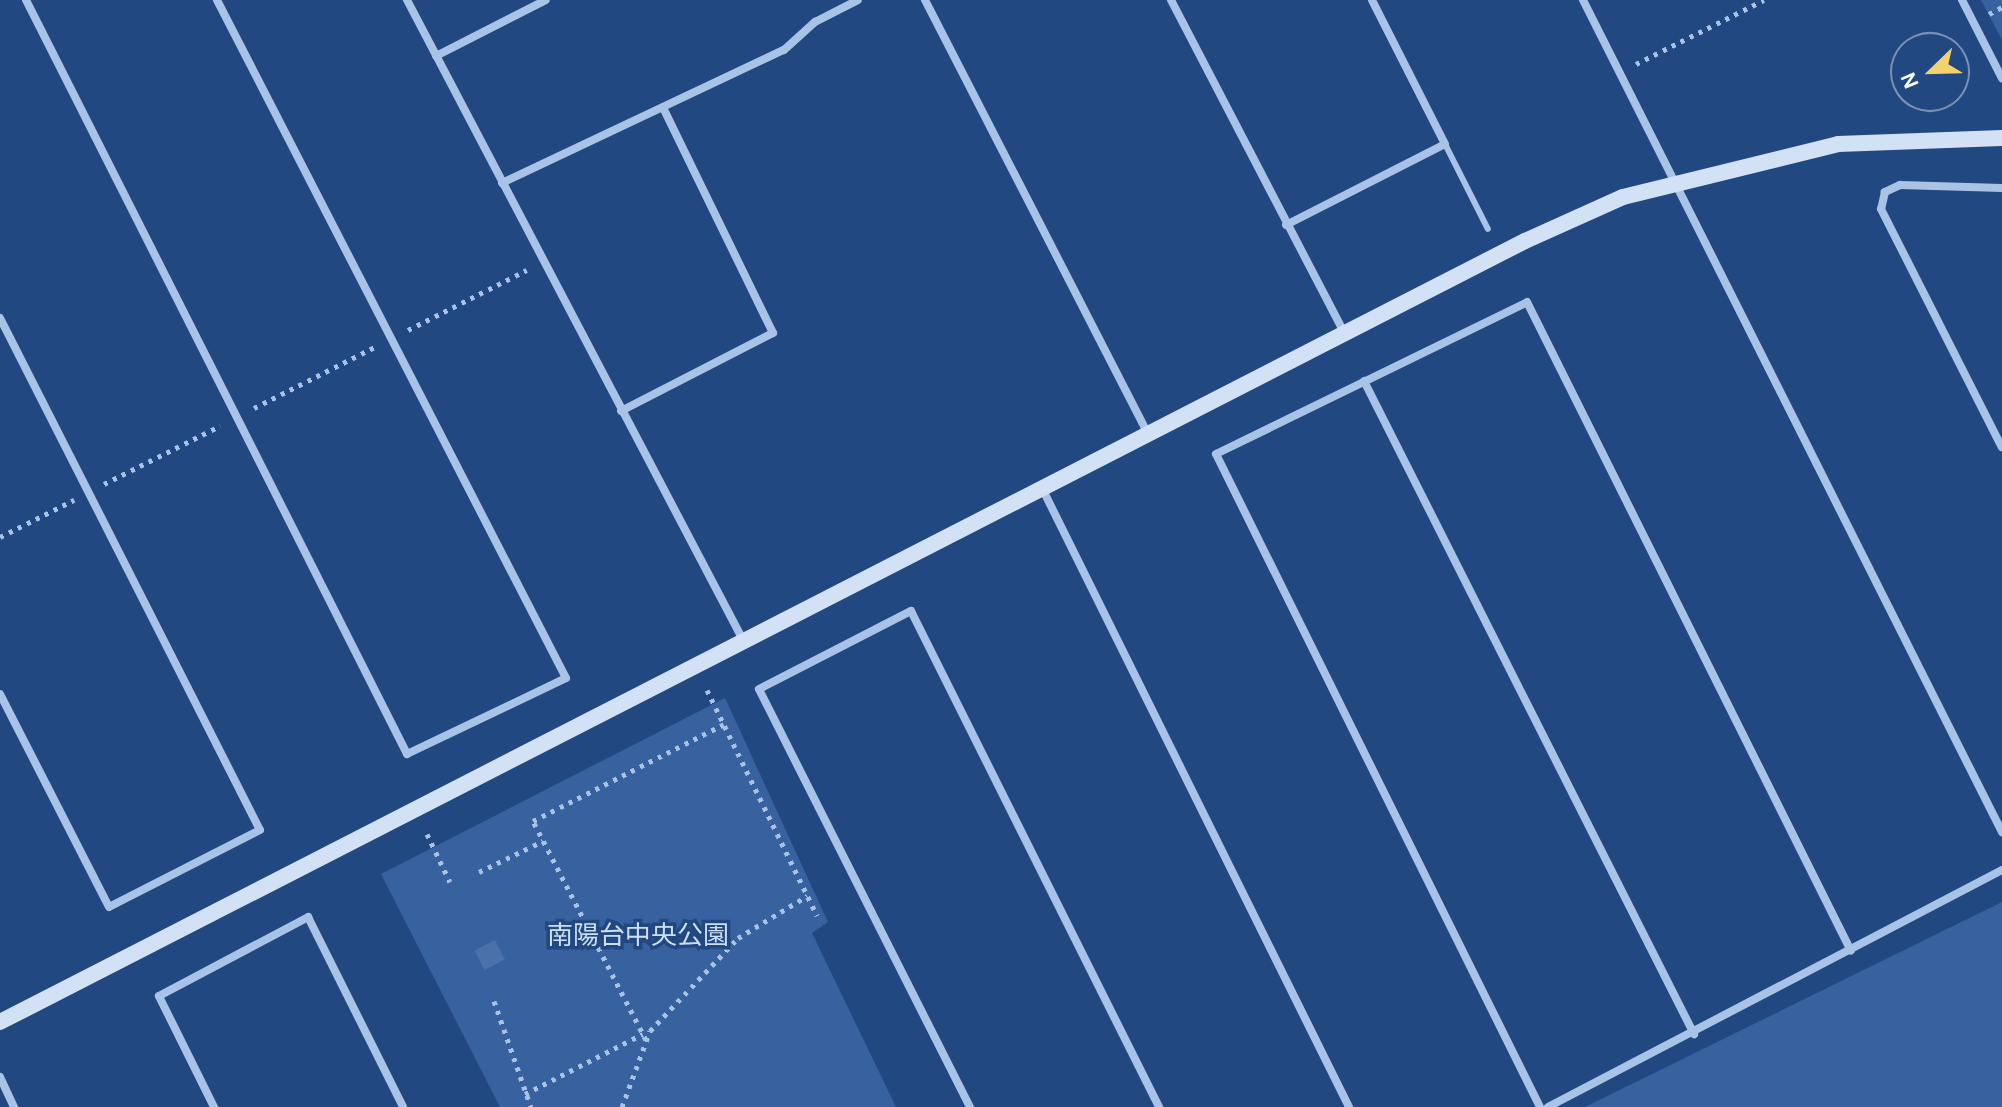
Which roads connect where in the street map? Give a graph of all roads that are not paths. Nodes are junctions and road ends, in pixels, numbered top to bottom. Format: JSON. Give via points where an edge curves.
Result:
{"nodes":[{"id":1,"x":26,"y":0,"type":"edge"},
{"id":2,"x":217,"y":0,"type":"edge"},
{"id":3,"x":407,"y":0,"type":"edge"},
{"id":4,"x":546,"y":0,"type":"edge"},
{"id":5,"x":858,"y":0,"type":"edge"},
{"id":6,"x":925,"y":0,"type":"edge"},
{"id":7,"x":1171,"y":0,"type":"edge"},
{"id":8,"x":1372,"y":0,"type":"edge"},
{"id":9,"x":1583,"y":0,"type":"edge"},
{"id":10,"x":1962,"y":0,"type":"edge"},
{"id":11,"x":436,"y":56,"type":"junction"},
{"id":12,"x":2002,"y":78,"type":"edge"},
{"id":13,"x":663,"y":107,"type":"junction"},
{"id":14,"x":2002,"y":138,"type":"edge"},
{"id":15,"x":1445,"y":144,"type":"junction"},
{"id":16,"x":1677,"y":181,"type":"junction"},
{"id":17,"x":502,"y":183,"type":"junction"},
{"id":18,"x":2002,"y":188,"type":"edge"},
{"id":19,"x":1286,"y":225,"type":"junction"},
{"id":20,"x":1488,"y":229,"type":"dead end"},
{"id":21,"x":0,"y":318,"type":"edge"},
{"id":22,"x":1344,"y":334,"type":"junction"},
{"id":23,"x":1364,"y":381,"type":"junction"},
{"id":24,"x":621,"y":411,"type":"junction"},
{"id":25,"x":1148,"y":434,"type":"junction"},
{"id":26,"x":2002,"y":447,"type":"edge"},
{"id":27,"x":1042,"y":487,"type":"junction"},
{"id":28,"x":743,"y":640,"type":"junction"},
{"id":29,"x":0,"y":694,"type":"edge"},
{"id":30,"x":2002,"y":832,"type":"edge"},
{"id":31,"x":2002,"y":870,"type":"edge"},
{"id":32,"x":1851,"y":951,"type":"junction"},
{"id":33,"x":0,"y":1022,"type":"edge"},
{"id":34,"x":1694,"y":1034,"type":"junction"},
{"id":35,"x":0,"y":1077,"type":"edge"},
{"id":36,"x":14,"y":1107,"type":"edge"},
{"id":37,"x":214,"y":1107,"type":"edge"},
{"id":38,"x":403,"y":1107,"type":"edge"},
{"id":39,"x":970,"y":1107,"type":"edge"},
{"id":40,"x":1159,"y":1107,"type":"edge"},
{"id":41,"x":1349,"y":1107,"type":"edge"},
{"id":42,"x":1540,"y":1107,"type":"edge"},
{"id":43,"x":1548,"y":1107,"type":"edge"}],
"edges":[{"from":1,"to":2,"type":"street","via":[[407,754],[566,678]]},
{"from":3,"to":11,"type":"street"},
{"from":4,"to":11,"type":"street"},
{"from":5,"to":13,"type":"street","via":[[815,22],[784,50]]},
{"from":6,"to":25,"type":"street"},
{"from":7,"to":19,"type":"street"},
{"from":8,"to":15,"type":"street"},
{"from":9,"to":16,"type":"street"},
{"from":10,"to":12,"type":"street"},
{"from":11,"to":17,"type":"street"},
{"from":13,"to":17,"type":"street"},
{"from":13,"to":24,"type":"street","via":[[773,333]]},
{"from":14,"to":16,"type":"street","via":[[1838,144]]},
{"from":15,"to":19,"type":"street"},
{"from":15,"to":20,"type":"lane"},
{"from":16,"to":22,"type":"street","via":[[1623,197],[1525,241]]},
{"from":16,"to":30,"type":"street"},
{"from":17,"to":24,"type":"street"},
{"from":18,"to":26,"type":"street","via":[[1900,185],[1885,192],[1881,209]]},
{"from":19,"to":22,"type":"street"},
{"from":21,"to":29,"type":"street","via":[[260,830],[109,907]]},
{"from":22,"to":25,"type":"street"},
{"from":23,"to":32,"type":"street","via":[[1527,302]]},
{"from":23,"to":34,"type":"street"},
{"from":23,"to":42,"type":"street","via":[[1216,454]]},
{"from":24,"to":28,"type":"street"},
{"from":25,"to":27,"type":"street"},
{"from":27,"to":28,"type":"street"},
{"from":27,"to":41,"type":"street"},
{"from":28,"to":33,"type":"street"},
{"from":31,"to":32,"type":"street"},
{"from":32,"to":34,"type":"street"},
{"from":34,"to":43,"type":"street"},
{"from":35,"to":36,"type":"street"},
{"from":37,"to":38,"type":"street","via":[[159,996],[308,917]]},
{"from":39,"to":40,"type":"street","via":[[759,689],[911,611]]}]}
